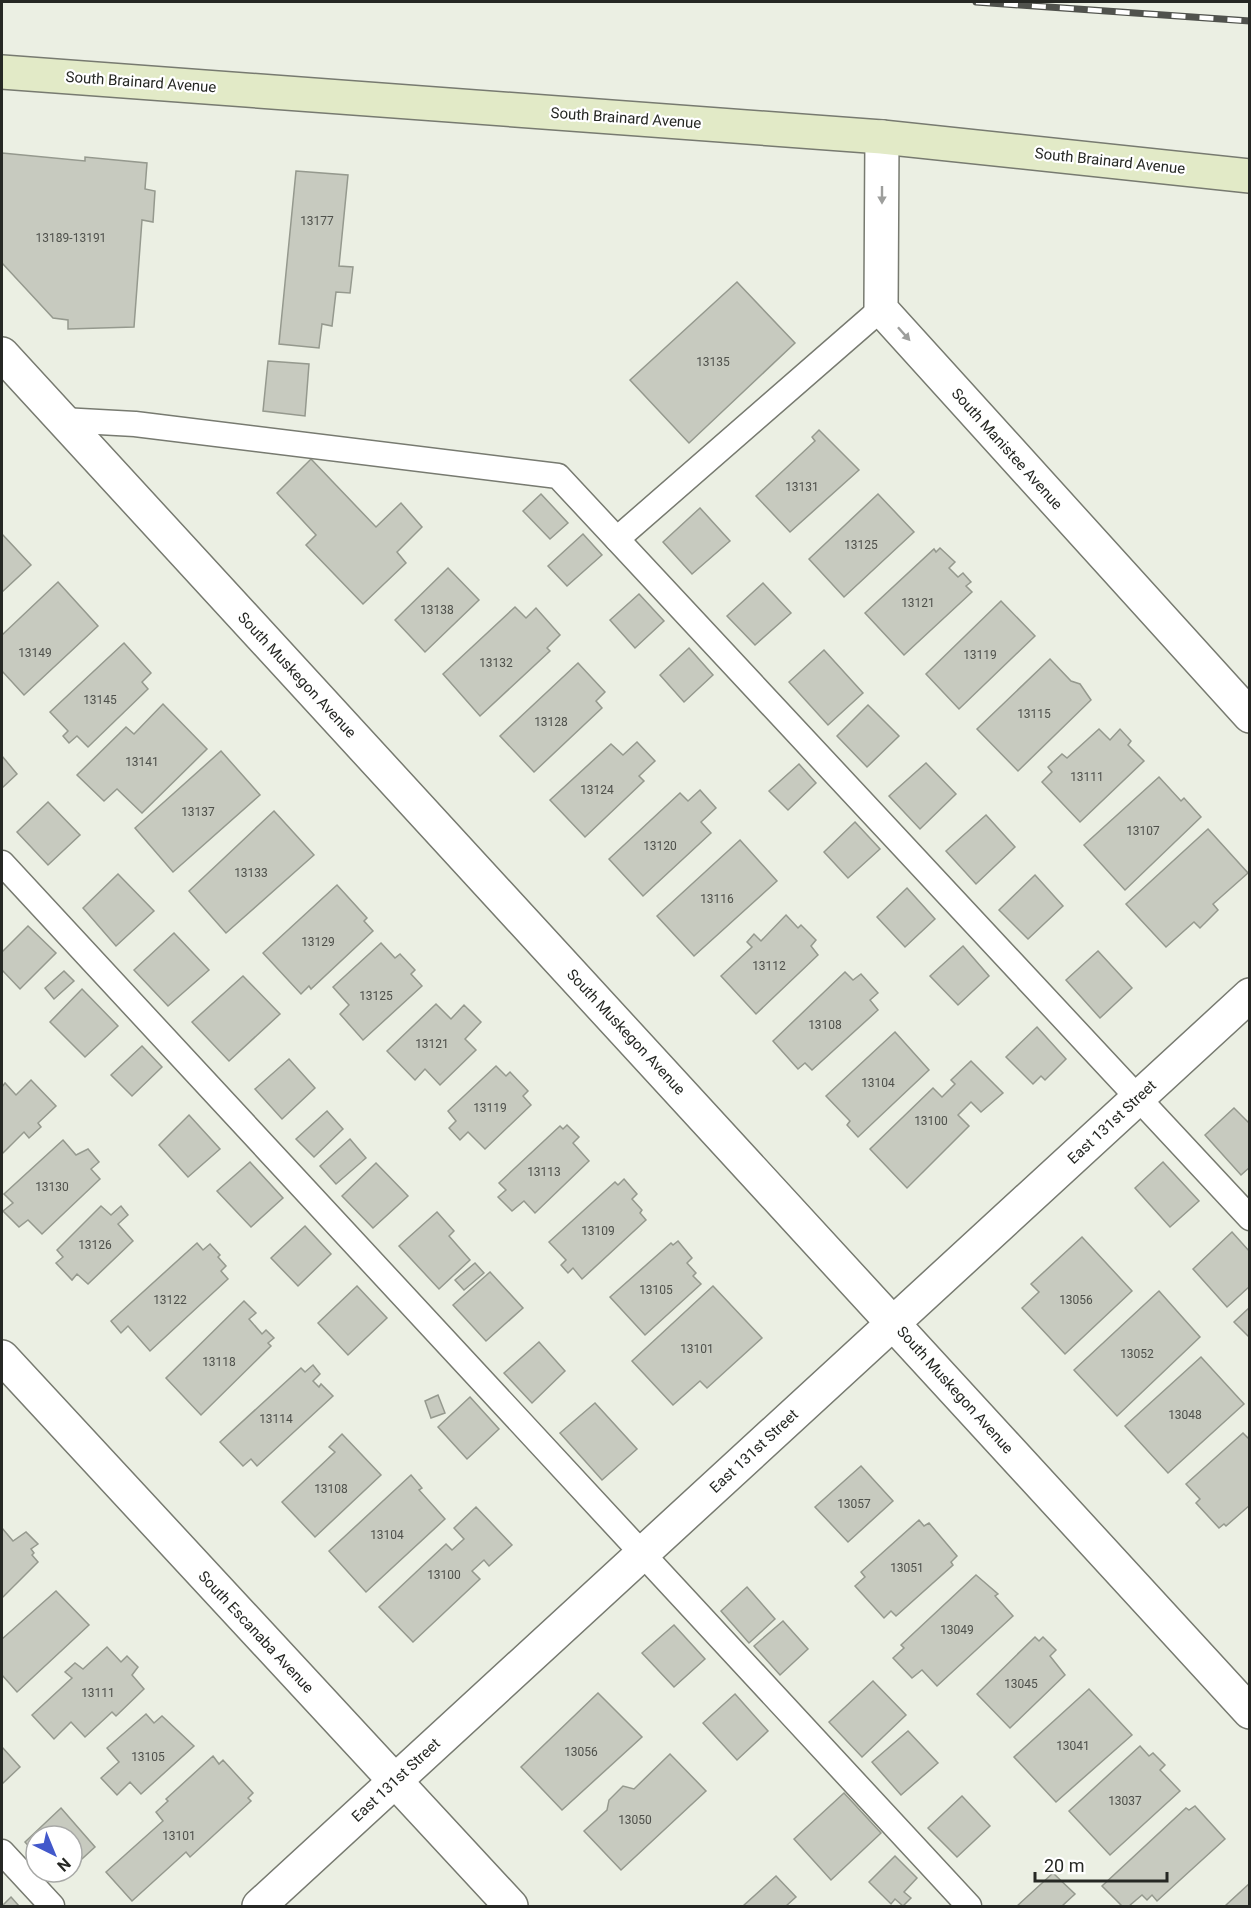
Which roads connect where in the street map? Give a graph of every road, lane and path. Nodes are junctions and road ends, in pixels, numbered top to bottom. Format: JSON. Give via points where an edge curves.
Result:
{"nodes":[{"id":1,"x":2,"y":72,"type":"edge"},
{"id":2,"x":882,"y":137,"type":"junction"},
{"id":3,"x":1250,"y":176,"type":"edge"},
{"id":4,"x":881,"y":309,"type":"junction"},
{"id":5,"x":2,"y":354,"type":"edge"},
{"id":6,"x":62,"y":420,"type":"junction"},
{"id":7,"x":617,"y":539,"type":"junction"},
{"id":8,"x":1250,"y":716,"type":"edge"},
{"id":9,"x":2,"y":863,"type":"edge"},
{"id":10,"x":1250,"y":995,"type":"edge"},
{"id":11,"x":1138,"y":1098,"type":"junction"},
{"id":12,"x":1250,"y":1218,"type":"edge"},
{"id":13,"x":893,"y":1323,"type":"junction"},
{"id":14,"x":2,"y":1357,"type":"edge"},
{"id":15,"x":642,"y":1554,"type":"junction"},
{"id":16,"x":1250,"y":1712,"type":"edge"},
{"id":17,"x":395,"y":1781,"type":"junction"},
{"id":18,"x":2,"y":1852,"type":"edge"},
{"id":19,"x":52,"y":1906,"type":"edge"},
{"id":20,"x":259,"y":1906,"type":"edge"},
{"id":21,"x":511,"y":1906,"type":"edge"},
{"id":22,"x":969,"y":1906,"type":"edge"}],
"edges":[{"from":1,"to":2,"type":"main road","name":"South Brainard Avenue"},
{"from":2,"to":3,"type":"main road","name":"South Brainard Avenue"},
{"from":2,"to":4,"type":"street","one_way":true},
{"from":4,"to":7,"type":"lane"},
{"from":4,"to":8,"type":"street","name":"South Manistee Avenue","one_way":true},
{"from":5,"to":6,"type":"street","name":"South Muskegon Avenue"},
{"from":6,"to":7,"type":"lane","via":[[135,424],[558,476]]},
{"from":6,"to":13,"type":"street","name":"South Muskegon Avenue"},
{"from":7,"to":11,"type":"lane"},
{"from":9,"to":15,"type":"lane"},
{"from":10,"to":11,"type":"street","name":"East 131st Street"},
{"from":11,"to":12,"type":"lane"},
{"from":11,"to":13,"type":"street","name":"East 131st Street"},
{"from":13,"to":15,"type":"street","name":"East 131st Street"},
{"from":13,"to":16,"type":"street","name":"South Muskegon Avenue"},
{"from":14,"to":17,"type":"street","name":"South Escanaba Avenue"},
{"from":15,"to":17,"type":"street","name":"East 131st Street"},
{"from":15,"to":22,"type":"lane"},
{"from":17,"to":20,"type":"street","name":"East 131st Street"},
{"from":17,"to":21,"type":"street","name":"South Escanaba Avenue"},
{"from":18,"to":19,"type":"lane"}]}
